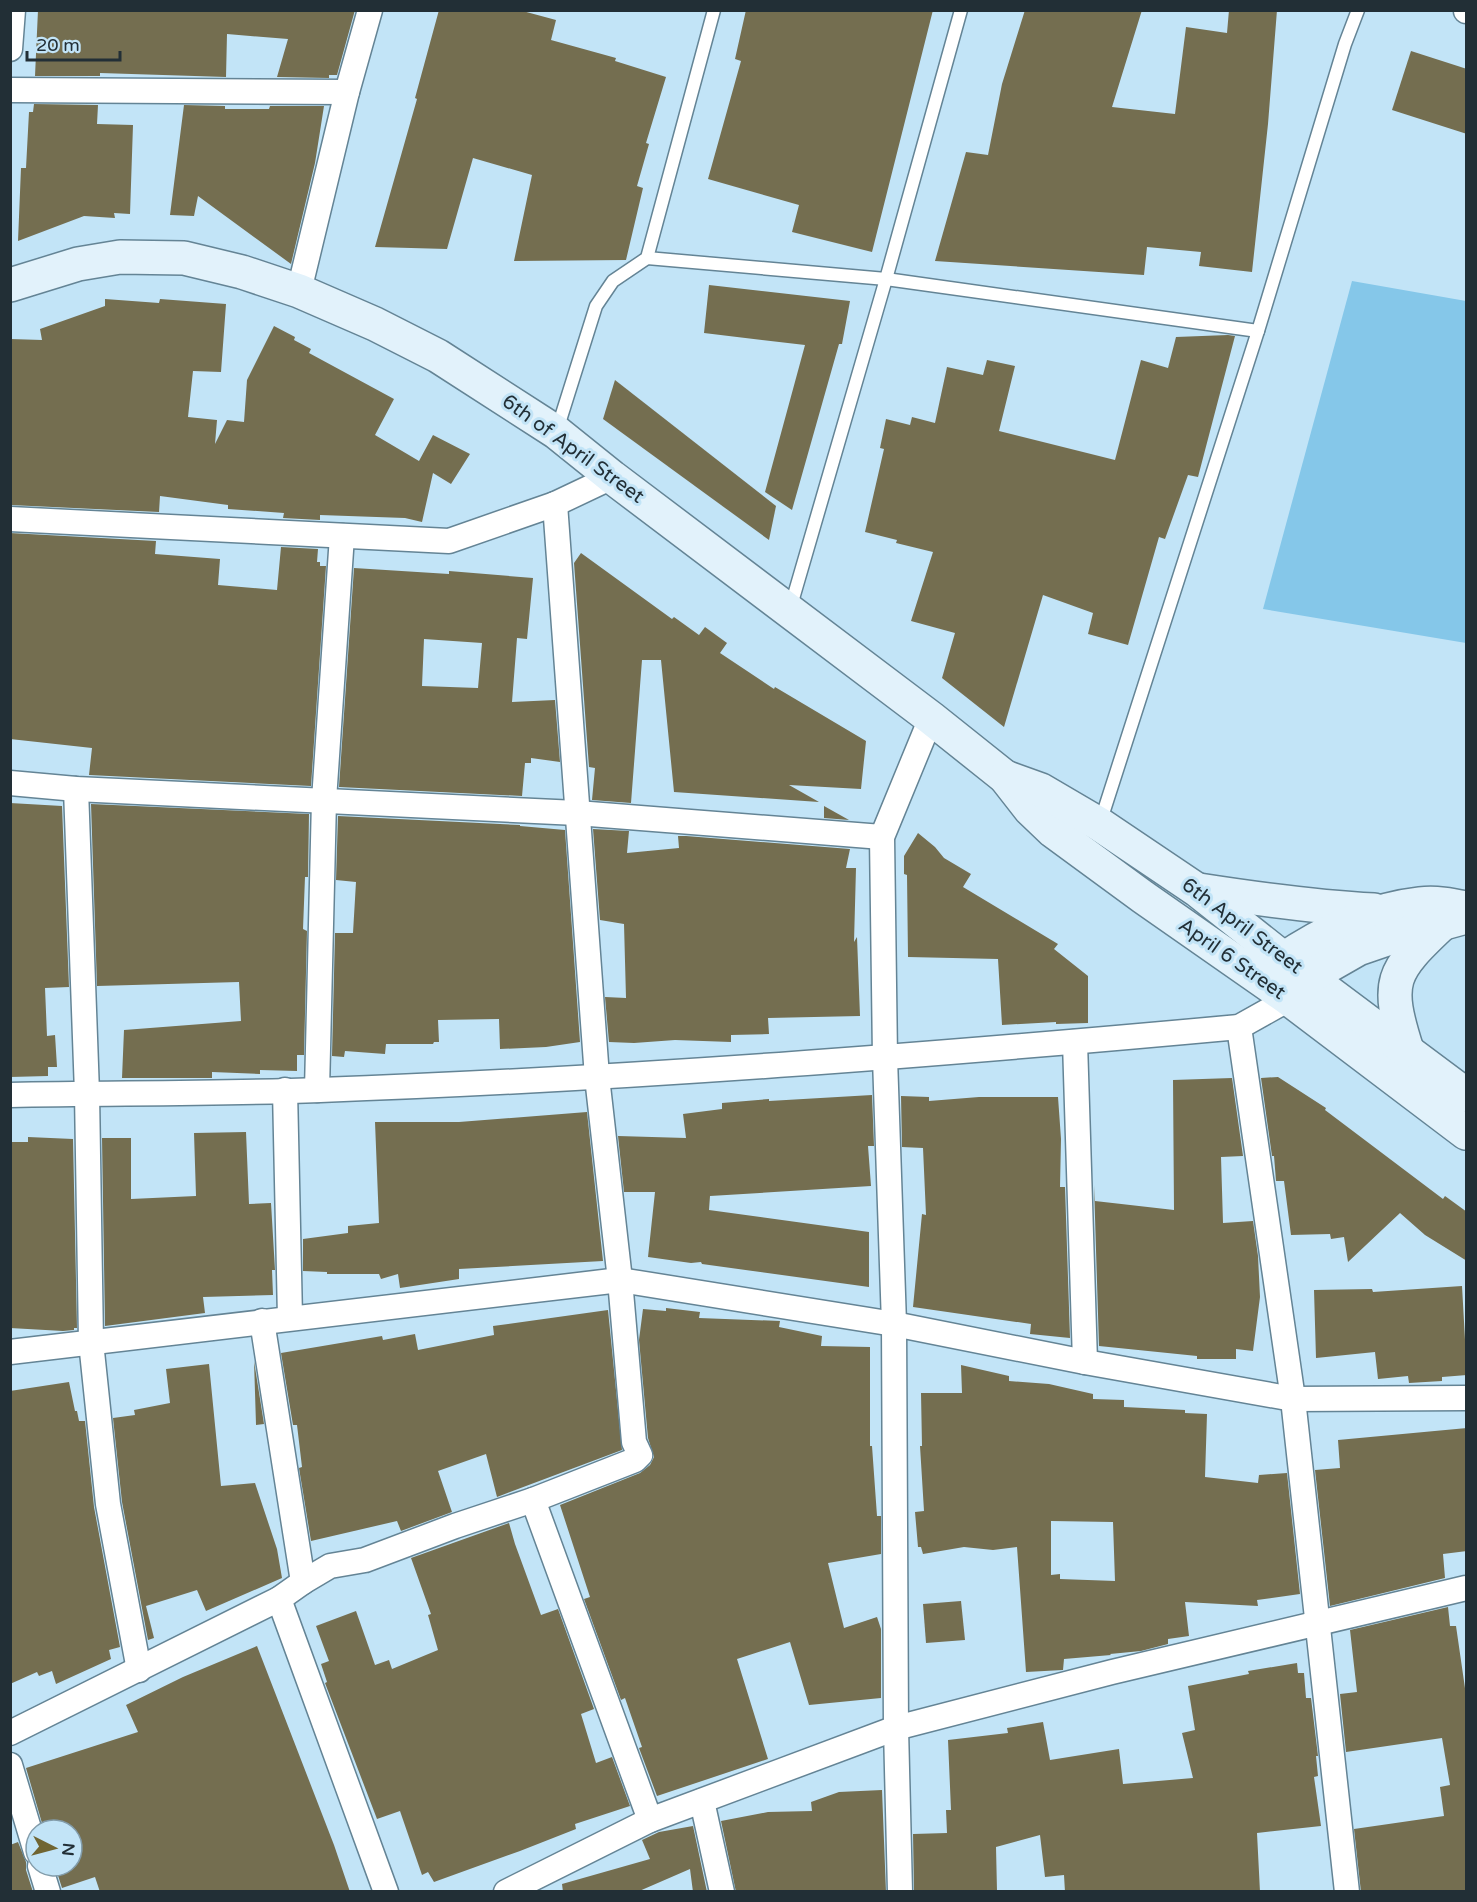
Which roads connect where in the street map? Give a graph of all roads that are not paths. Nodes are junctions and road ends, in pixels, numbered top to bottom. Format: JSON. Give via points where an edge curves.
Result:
{"nodes":[{"id":1,"x":13,"y":10,"type":"edge"},
{"id":2,"x":370,"y":10,"type":"edge"},
{"id":3,"x":714,"y":10,"type":"edge"},
{"id":4,"x":961,"y":10,"type":"edge"},
{"id":5,"x":1358,"y":10,"type":"edge"},
{"id":6,"x":10,"y":50,"type":"edge"},
{"id":7,"x":10,"y":90,"type":"edge"},
{"id":8,"x":347,"y":92,"type":"junction"},
{"id":9,"x":647,"y":258,"type":"junction"},
{"id":10,"x":886,"y":279,"type":"junction"},
{"id":11,"x":10,"y":285,"type":"edge"},
{"id":12,"x":299,"y":291,"type":"junction"},
{"id":13,"x":1258,"y":331,"type":"junction"},
{"id":14,"x":556,"y":432,"type":"junction"},
{"id":15,"x":612,"y":477,"type":"junction"},
{"id":16,"x":555,"y":504,"type":"junction"},
{"id":17,"x":10,"y":519,"type":"edge"},
{"id":18,"x":342,"y":536,"type":"junction"},
{"id":19,"x":789,"y":611,"type":"junction"},
{"id":20,"x":931,"y":718,"type":"junction"},
{"id":21,"x":1005,"y":777,"type":"junction"},
{"id":22,"x":10,"y":783,"type":"edge"},
{"id":23,"x":76,"y":789,"type":"junction"},
{"id":24,"x":324,"y":800,"type":"junction"},
{"id":25,"x":577,"y":813,"type":"junction"},
{"id":26,"x":1099,"y":824,"type":"junction"},
{"id":27,"x":882,"y":837,"type":"junction"},
{"id":28,"x":1197,"y":890,"type":"junction"},
{"id":29,"x":1388,"y":910,"type":"junction"},
{"id":30,"x":1459,"y":916,"type":"edge"},
{"id":31,"x":1285,"y":978,"type":"junction"},
{"id":32,"x":1239,"y":1027,"type":"junction"},
{"id":33,"x":1075,"y":1042,"type":"junction"},
{"id":34,"x":1407,"y":1050,"type":"junction"},
{"id":35,"x":885,"y":1058,"type":"junction"},
{"id":36,"x":597,"y":1077,"type":"junction"},
{"id":37,"x":285,"y":1090,"type":"junction"},
{"id":38,"x":317,"y":1090,"type":"junction"},
{"id":39,"x":87,"y":1093,"type":"junction"},
{"id":40,"x":10,"y":1095,"type":"edge"},
{"id":41,"x":1467,"y":1095,"type":"edge"},
{"id":42,"x":1467,"y":1133,"type":"edge"},
{"id":43,"x":620,"y":1280,"type":"junction"},
{"id":44,"x":290,"y":1318,"type":"junction"},
{"id":45,"x":262,"y":1321,"type":"junction"},
{"id":46,"x":894,"y":1324,"type":"junction"},
{"id":47,"x":91,"y":1342,"type":"junction"},
{"id":48,"x":10,"y":1352,"type":"edge"},
{"id":49,"x":1084,"y":1362,"type":"junction"},
{"id":50,"x":1467,"y":1398,"type":"edge"},
{"id":51,"x":1293,"y":1399,"type":"junction"},
{"id":52,"x":533,"y":1500,"type":"junction"},
{"id":53,"x":303,"y":1582,"type":"junction"},
{"id":54,"x":1467,"y":1588,"type":"edge"},
{"id":55,"x":279,"y":1599,"type":"junction"},
{"id":56,"x":1319,"y":1622,"type":"junction"},
{"id":57,"x":139,"y":1671,"type":"junction"},
{"id":58,"x":896,"y":1728,"type":"junction"},
{"id":59,"x":10,"y":1733,"type":"edge"},
{"id":60,"x":10,"y":1765,"type":"edge"},
{"id":61,"x":702,"y":1801,"type":"junction"},
{"id":62,"x":26,"y":1818,"type":"edge"},
{"id":63,"x":650,"y":1820,"type":"junction"},
{"id":64,"x":386,"y":1892,"type":"edge"},
{"id":65,"x":506,"y":1892,"type":"edge"},
{"id":66,"x":722,"y":1892,"type":"edge"},
{"id":67,"x":900,"y":1892,"type":"edge"},
{"id":68,"x":1347,"y":1892,"type":"edge"}],
"edges":[{"from":1,"to":6,"type":"street"},
{"from":2,"to":8,"type":"street"},
{"from":3,"to":9,"type":"lane"},
{"from":4,"to":10,"type":"lane"},
{"from":5,"to":13,"type":"lane"},
{"from":7,"to":8,"type":"street"},
{"from":8,"to":12,"type":"street"},
{"from":9,"to":10,"type":"lane"},
{"from":9,"to":14,"type":"lane","via":[[613,281],[596,306]]},
{"from":10,"to":13,"type":"lane"},
{"from":10,"to":19,"type":"lane"},
{"from":11,"to":12,"type":"street","name":"6th of April Street","via":[[78,264],[120,256],[156,256],[230,269]]},
{"from":12,"to":14,"type":"street","name":"6th of April Street","via":[[438,356]]},
{"from":13,"to":26,"type":"lane"},
{"from":14,"to":15,"type":"street","name":"6th of April Street"},
{"from":15,"to":16,"type":"street"},
{"from":15,"to":19,"type":"street","name":"6th of April Street"},
{"from":16,"to":18,"type":"street","via":[[449,541]]},
{"from":16,"to":25,"type":"street"},
{"from":17,"to":18,"type":"street"},
{"from":18,"to":24,"type":"street"},
{"from":19,"to":20,"type":"street","name":"6th of April Street"},
{"from":20,"to":21,"type":"street","name":"6th of April Street"},
{"from":20,"to":27,"type":"street"},
{"from":21,"to":26,"type":"street","name":"6th April Street","via":[[1041,790]]},
{"from":21,"to":31,"type":"street","name":"April 6 Street","via":[[1053,831]]},
{"from":22,"to":23,"type":"street"},
{"from":23,"to":24,"type":"street"},
{"from":23,"to":39,"type":"street"},
{"from":24,"to":25,"type":"street"},
{"from":24,"to":38,"type":"street"},
{"from":25,"to":27,"type":"street"},
{"from":25,"to":36,"type":"street"},
{"from":26,"to":28,"type":"street","name":"6th April Street"},
{"from":27,"to":35,"type":"street"},
{"from":28,"to":29,"type":"street","via":[[1329,908]]},
{"from":28,"to":31,"type":"street","name":"6th April Street"},
{"from":29,"to":30,"type":"street","via":[[1440,903]]},
{"from":29,"to":31,"type":"street","via":[[1328,933]]},
{"from":30,"to":31,"type":"street"},
{"from":30,"to":34,"type":"street","via":[[1410,955],[1395,983],[1396,1016]]},
{"from":31,"to":32,"type":"street"},
{"from":31,"to":34,"type":"street","name":"6th April Street"},
{"from":31,"to":42,"type":"street","name":"April 6 Street"},
{"from":32,"to":33,"type":"street"},
{"from":32,"to":51,"type":"street"},
{"from":33,"to":35,"type":"street"},
{"from":33,"to":49,"type":"street"},
{"from":34,"to":41,"type":"street","name":"6th April Street"},
{"from":35,"to":36,"type":"street"},
{"from":35,"to":46,"type":"street"},
{"from":36,"to":38,"type":"street"},
{"from":36,"to":43,"type":"street"},
{"from":37,"to":38,"type":"street"},
{"from":37,"to":39,"type":"street"},
{"from":37,"to":44,"type":"street"},
{"from":39,"to":40,"type":"street"},
{"from":39,"to":47,"type":"street"},
{"from":43,"to":44,"type":"street"},
{"from":43,"to":46,"type":"street"},
{"from":43,"to":52,"type":"street","via":[[634,1442],[640,1455],[635,1461]]},
{"from":44,"to":45,"type":"street"},
{"from":45,"to":47,"type":"street"},
{"from":45,"to":53,"type":"street"},
{"from":46,"to":49,"type":"street"},
{"from":46,"to":58,"type":"street"},
{"from":47,"to":48,"type":"street"},
{"from":47,"to":57,"type":"street","via":[[108,1504]]},
{"from":49,"to":51,"type":"street"},
{"from":50,"to":51,"type":"street"},
{"from":51,"to":56,"type":"street"},
{"from":52,"to":53,"type":"street","via":[[366,1560],[330,1566]]},
{"from":52,"to":63,"type":"street"},
{"from":53,"to":55,"type":"street"},
{"from":54,"to":56,"type":"street"},
{"from":55,"to":57,"type":"street"},
{"from":55,"to":64,"type":"street"},
{"from":56,"to":58,"type":"street"},
{"from":56,"to":68,"type":"street"},
{"from":57,"to":59,"type":"street"},
{"from":58,"to":61,"type":"street"},
{"from":58,"to":67,"type":"street"},
{"from":60,"to":62,"type":"street"},
{"from":61,"to":63,"type":"street"},
{"from":61,"to":66,"type":"street"},
{"from":63,"to":65,"type":"street"}]}
